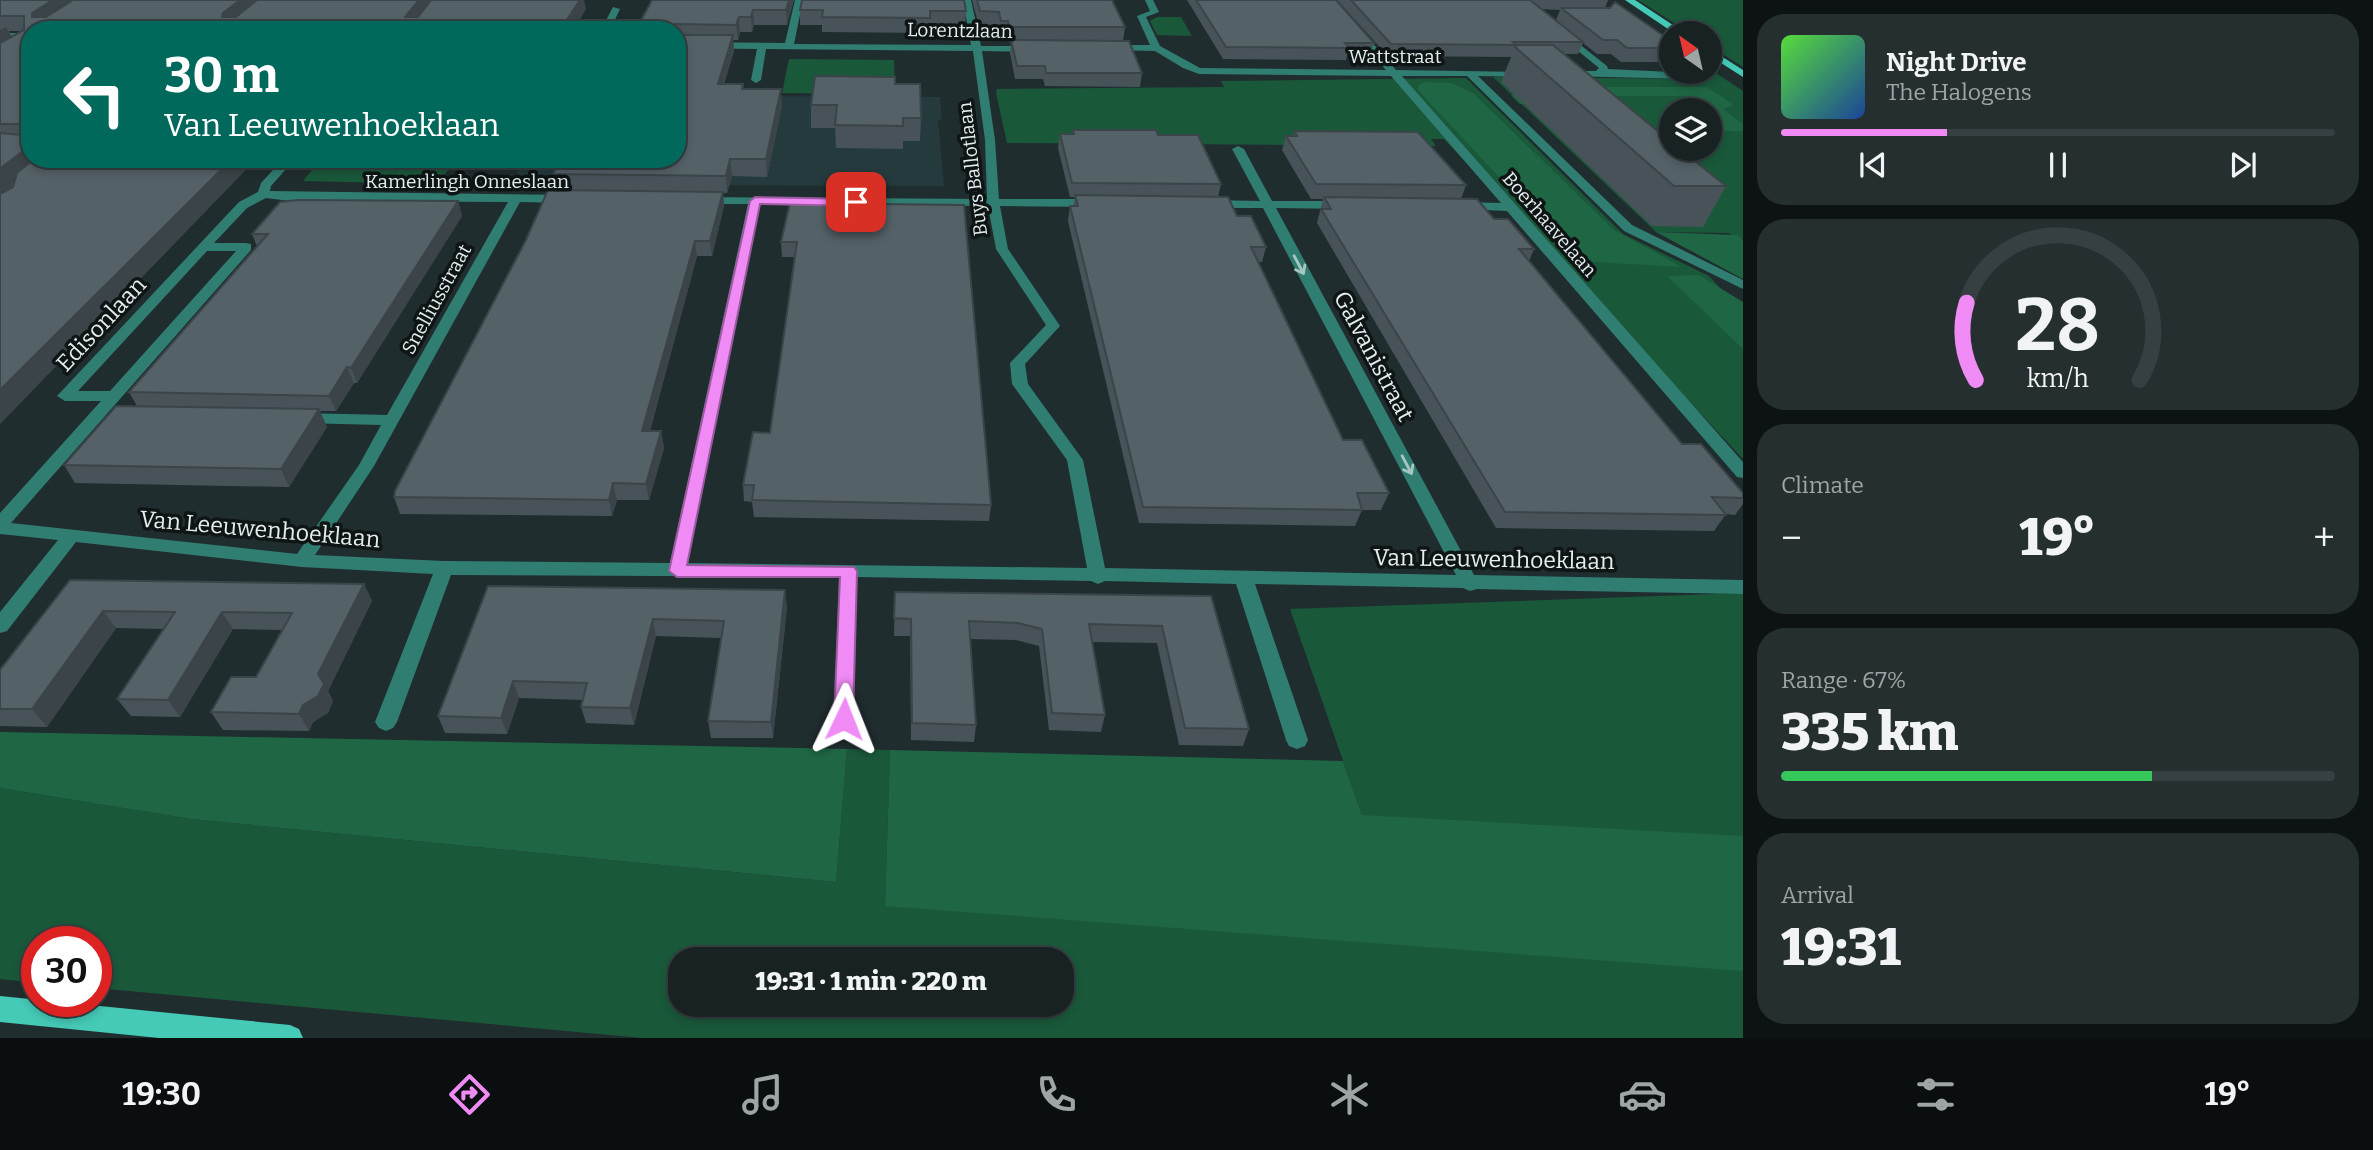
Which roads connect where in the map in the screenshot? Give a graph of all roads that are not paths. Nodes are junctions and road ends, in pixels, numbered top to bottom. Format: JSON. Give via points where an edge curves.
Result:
{"nodes":[{"id":1,"x":799,"y":0,"type":"edge"},
{"id":2,"x":967,"y":0,"type":"edge"},
{"id":3,"x":1149,"y":0,"type":"edge"},
{"id":4,"x":1330,"y":0,"type":"edge"},
{"id":5,"x":1629,"y":0,"type":"edge"},
{"id":6,"x":617,"y":9,"type":"dead end"},
{"id":7,"x":610,"y":21,"type":"edge"},
{"id":8,"x":1661,"y":21,"type":"edge"},
{"id":9,"x":1559,"y":31,"type":"edge"},
{"id":10,"x":0,"y":36,"type":"edge"},
{"id":11,"x":21,"y":37,"type":"edge"},
{"id":12,"x":686,"y":45,"type":"edge"},
{"id":13,"x":762,"y":46,"type":"junction"},
{"id":14,"x":789,"y":46,"type":"junction"},
{"id":15,"x":975,"y":47,"type":"junction"},
{"id":16,"x":1039,"y":48,"type":"edge"},
{"id":17,"x":1104,"y":48,"type":"edge"},
{"id":18,"x":1156,"y":48,"type":"junction"},
{"id":19,"x":1722,"y":60,"type":"edge"},
{"id":20,"x":1393,"y":73,"type":"junction"},
{"id":21,"x":1601,"y":73,"type":"junction"},
{"id":22,"x":1470,"y":74,"type":"junction"},
{"id":23,"x":1536,"y":74,"type":"edge"},
{"id":24,"x":1549,"y":74,"type":"edge"},
{"id":25,"x":1743,"y":74,"type":"edge"},
{"id":26,"x":1659,"y":75,"type":"edge"},
{"id":27,"x":757,"y":80,"type":"dead end"},
{"id":28,"x":1238,"y":149,"type":"dead end"},
{"id":29,"x":281,"y":168,"type":"edge"},
{"id":30,"x":264,"y":194,"type":"junction"},
{"id":31,"x":516,"y":199,"type":"junction"},
{"id":32,"x":583,"y":199,"type":"edge"},
{"id":33,"x":689,"y":200,"type":"edge"},
{"id":34,"x":755,"y":201,"type":"junction"},
{"id":35,"x":993,"y":202,"type":"junction"},
{"id":36,"x":1116,"y":203,"type":"edge"},
{"id":37,"x":1199,"y":204,"type":"edge"},
{"id":38,"x":1267,"y":205,"type":"junction"},
{"id":39,"x":1361,"y":205,"type":"edge"},
{"id":40,"x":1442,"y":206,"type":"edge"},
{"id":41,"x":1510,"y":207,"type":"junction"},
{"id":42,"x":204,"y":247,"type":"junction"},
{"id":43,"x":1743,"y":285,"type":"edge"},
{"id":44,"x":114,"y":396,"type":"junction"},
{"id":45,"x":97,"y":415,"type":"junction"},
{"id":46,"x":124,"y":416,"type":"edge"},
{"id":47,"x":286,"y":418,"type":"edge"},
{"id":48,"x":392,"y":420,"type":"junction"},
{"id":49,"x":1743,"y":473,"type":"edge"},
{"id":50,"x":0,"y":526,"type":"edge"},
{"id":51,"x":71,"y":536,"type":"junction"},
{"id":52,"x":302,"y":561,"type":"junction"},
{"id":53,"x":444,"y":568,"type":"junction"},
{"id":54,"x":677,"y":571,"type":"junction"},
{"id":55,"x":848,"y":571,"type":"junction"},
{"id":56,"x":1098,"y":577,"type":"junction"},
{"id":57,"x":1244,"y":579,"type":"junction"},
{"id":58,"x":1470,"y":584,"type":"junction"},
{"id":59,"x":1743,"y":587,"type":"edge"},
{"id":60,"x":0,"y":626,"type":"edge"},
{"id":61,"x":844,"y":719,"type":"dead end"},
{"id":62,"x":386,"y":722,"type":"dead end"},
{"id":63,"x":1297,"y":740,"type":"dead end"},
{"id":64,"x":0,"y":1009,"type":"edge"},
{"id":65,"x":290,"y":1038,"type":"edge"}],
"edges":[{"from":1,"to":14,"type":"street"},
{"from":2,"to":15,"type":"street","name":"Buys Ballotlaan"},
{"from":3,"to":18,"type":"street","via":[[1155,12],[1141,16]]},
{"from":4,"to":20,"type":"street","name":"Boerhaavelaan"},
{"from":5,"to":8,"type":"main road"},
{"from":6,"to":7,"type":"street"},
{"from":9,"to":21,"type":"street","via":[[1599,63]]},
{"from":10,"to":11,"type":"street"},
{"from":12,"to":13,"type":"street","name":"Lorentzlaan"},
{"from":13,"to":14,"type":"street","name":"Lorentzlaan"},
{"from":13,"to":27,"type":"street"},
{"from":14,"to":15,"type":"street","name":"Lorentzlaan"},
{"from":15,"to":16,"type":"street","name":"Lorentzlaan"},
{"from":15,"to":35,"type":"street","name":"Buys Ballotlaan","via":[[990,140]]},
{"from":17,"to":18,"type":"street"},
{"from":18,"to":20,"type":"street","name":"Wattstraat","via":[[1172,52],[1190,69]]},
{"from":19,"to":25,"type":"main road"},
{"from":20,"to":22,"type":"street","name":"Wattstraat"},
{"from":20,"to":41,"type":"street","name":"Boerhaavelaan"},
{"from":21,"to":24,"type":"street"},
{"from":21,"to":26,"type":"street"},
{"from":22,"to":23,"type":"street","name":"Wattstraat"},
{"from":22,"to":43,"type":"street","name":"Boerhaavelaan","via":[[1628,228]]},
{"from":28,"to":38,"type":"street","name":"Galvanistraat"},
{"from":29,"to":30,"type":"street","name":"Edisonlaan","via":[[265,185]]},
{"from":30,"to":31,"type":"street","name":"Kamerlingh Onneslaan"},
{"from":30,"to":42,"type":"street","name":"Edisonlaan","via":[[243,205]]},
{"from":31,"to":32,"type":"street","name":"Kamerlingh Onneslaan"},
{"from":31,"to":48,"type":"street","name":"Snelliusstraat"},
{"from":33,"to":34,"type":"street"},
{"from":34,"to":35,"type":"street"},
{"from":34,"to":54,"type":"street"},
{"from":35,"to":36,"type":"street"},
{"from":35,"to":56,"type":"street","name":"Buys Ballotlaan","via":[[1002,249],[1053,326],[1017,363],[1020,384],[1075,460]]},
{"from":37,"to":38,"type":"street"},
{"from":38,"to":39,"type":"street"},
{"from":38,"to":58,"type":"street","name":"Galvanistraat","one_way":true},
{"from":40,"to":41,"type":"street"},
{"from":41,"to":49,"type":"street","name":"Boerhaavelaan"},
{"from":42,"to":44,"type":"street","via":[[246,247]]},
{"from":42,"to":44,"type":"street","name":"Edisonlaan","via":[[65,396]]},
{"from":44,"to":45,"type":"street"},
{"from":45,"to":46,"type":"street"},
{"from":45,"to":50,"type":"street"},
{"from":47,"to":48,"type":"street"},
{"from":48,"to":52,"type":"street","name":"Snelliusstraat"},
{"from":50,"to":51,"type":"street","name":"Van Leeuwenhoeklaan"},
{"from":51,"to":52,"type":"street","name":"Van Leeuwenhoeklaan"},
{"from":51,"to":60,"type":"street"},
{"from":52,"to":53,"type":"street","name":"Van Leeuwenhoeklaan"},
{"from":53,"to":54,"type":"street","name":"Van Leeuwenhoeklaan"},
{"from":53,"to":62,"type":"street"},
{"from":54,"to":55,"type":"street","name":"Van Leeuwenhoeklaan"},
{"from":55,"to":56,"type":"street","name":"Van Leeuwenhoeklaan"},
{"from":55,"to":61,"type":"street"},
{"from":56,"to":57,"type":"street","name":"Van Leeuwenhoeklaan"},
{"from":57,"to":58,"type":"street","name":"Van Leeuwenhoeklaan"},
{"from":57,"to":63,"type":"street"},
{"from":58,"to":59,"type":"street","name":"Van Leeuwenhoeklaan"},
{"from":64,"to":65,"type":"main road"}]}
